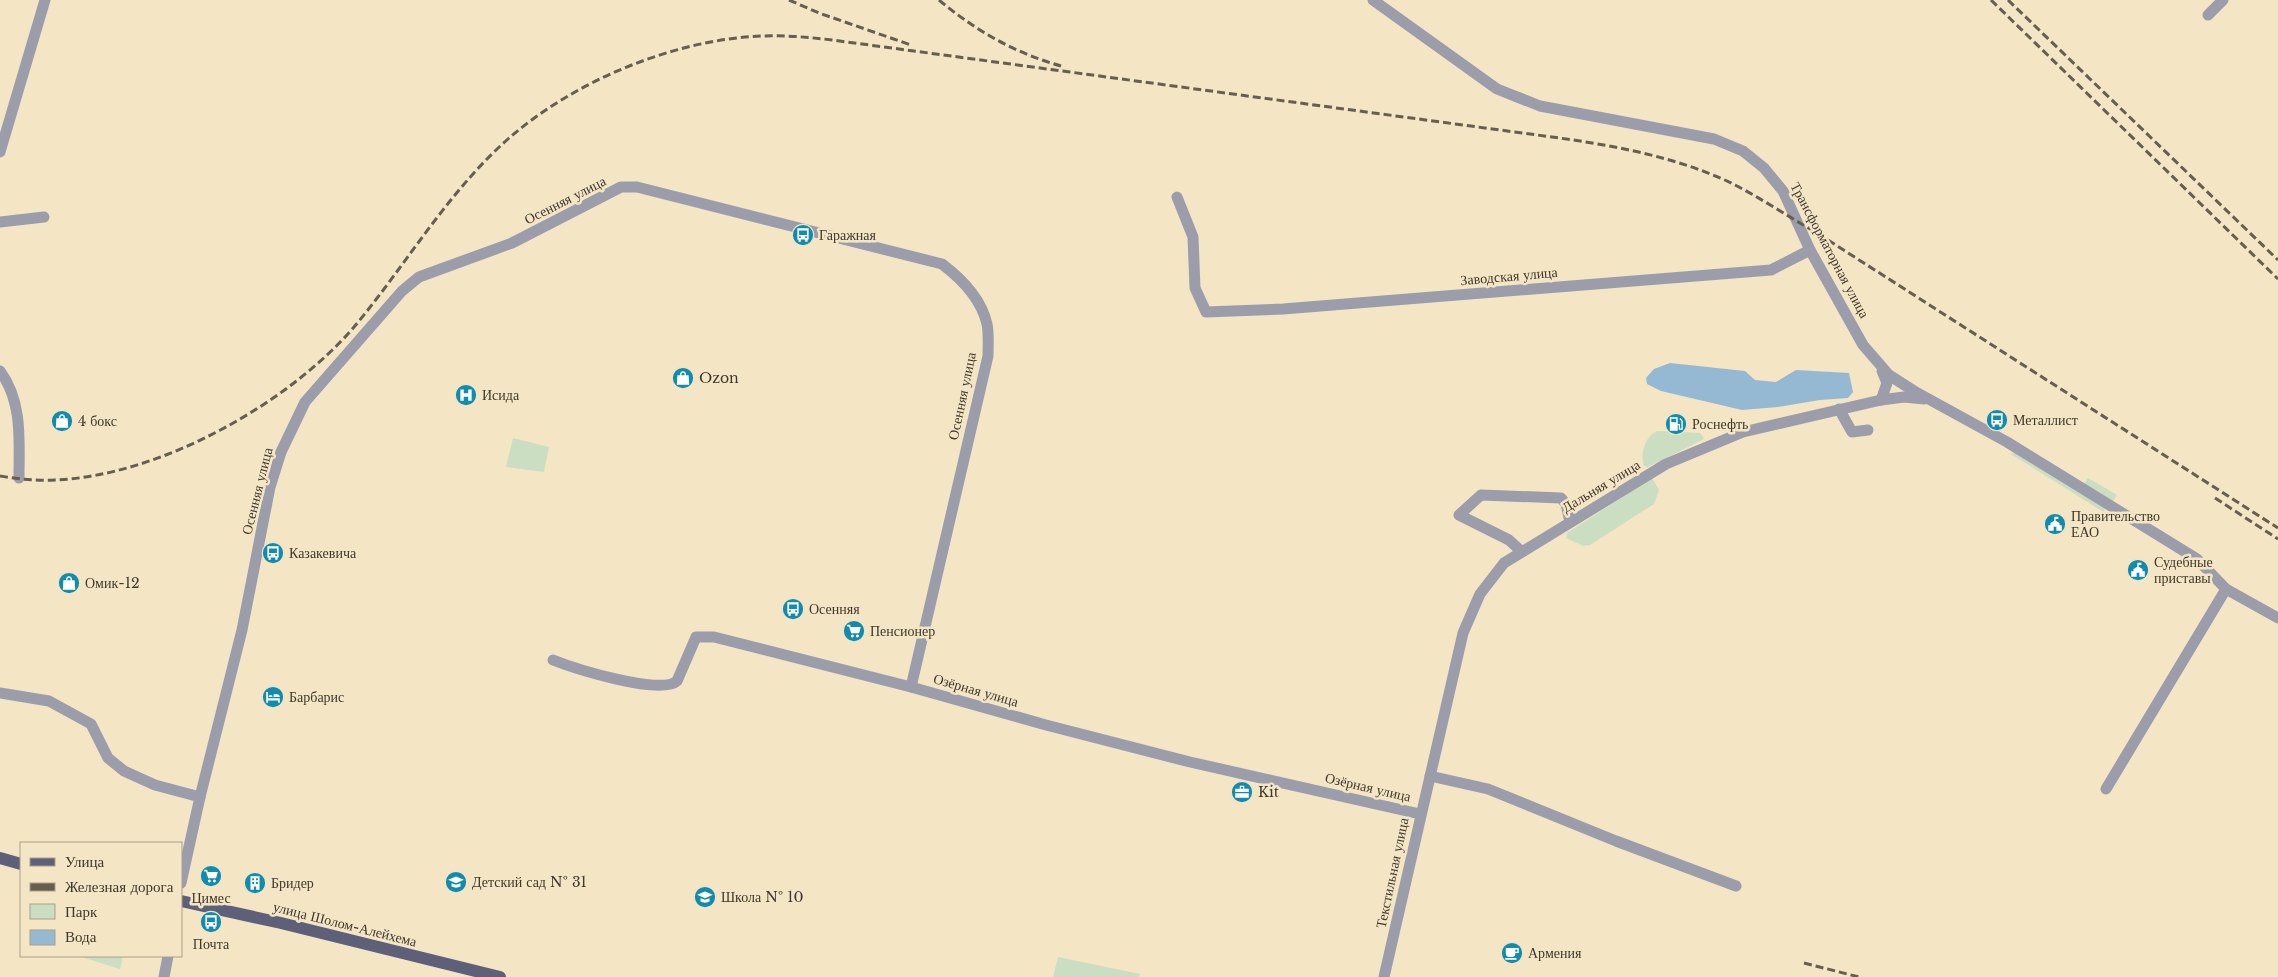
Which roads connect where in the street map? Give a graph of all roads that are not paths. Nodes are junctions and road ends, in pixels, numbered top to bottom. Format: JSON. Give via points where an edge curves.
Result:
{"nodes":[{"id":1,"x":45,"y":0,"type":"edge"},
{"id":2,"x":1373,"y":0,"type":"edge"},
{"id":3,"x":2222,"y":0,"type":"edge"},
{"id":4,"x":2208,"y":15,"type":"dead end"},
{"id":5,"x":0,"y":152,"type":"edge"},
{"id":6,"x":1177,"y":197,"type":"dead end"},
{"id":7,"x":44,"y":217,"type":"dead end"},
{"id":8,"x":0,"y":222,"type":"edge"},
{"id":9,"x":1810,"y":250,"type":"junction"},
{"id":10,"x":1880,"y":367,"type":"junction"},
{"id":11,"x":0,"y":371,"type":"edge"},
{"id":12,"x":1881,"y":400,"type":"junction"},
{"id":13,"x":1940,"y":406,"type":"junction"},
{"id":14,"x":1839,"y":410,"type":"junction"},
{"id":15,"x":1868,"y":430,"type":"dead end"},
{"id":16,"x":19,"y":478,"type":"dead end"},
{"id":17,"x":1570,"y":522,"type":"junction"},
{"id":18,"x":1522,"y":552,"type":"junction"},
{"id":19,"x":2226,"y":589,"type":"junction"},
{"id":20,"x":2278,"y":618,"type":"edge"},
{"id":21,"x":552,"y":660,"type":"dead end"},
{"id":22,"x":911,"y":687,"type":"junction"},
{"id":23,"x":0,"y":693,"type":"edge"},
{"id":24,"x":1430,"y":776,"type":"junction"},
{"id":25,"x":2106,"y":789,"type":"dead end"},
{"id":26,"x":200,"y":797,"type":"junction"},
{"id":27,"x":1420,"y":814,"type":"junction"},
{"id":28,"x":0,"y":858,"type":"edge"},
{"id":29,"x":20,"y":864,"type":"edge"},
{"id":30,"x":182,"y":878,"type":"edge"},
{"id":31,"x":1736,"y":886,"type":"dead end"},
{"id":32,"x":182,"y":901,"type":"edge"},
{"id":33,"x":168,"y":957,"type":"edge"},
{"id":34,"x":164,"y":977,"type":"edge"},
{"id":35,"x":500,"y":977,"type":"edge"},
{"id":36,"x":1384,"y":977,"type":"edge"}],
"edges":[{"from":1,"to":5,"type":"street"},
{"from":2,"to":9,"type":"street","name":"Трансформаторная улица","via":[[1497,89],[1540,106],[1714,139],[1744,151],[1783,191]]},
{"from":3,"to":4,"type":"street"},
{"from":6,"to":9,"type":"street","name":"Заводская улица","via":[[1193,237],[1195,288],[1206,312],[1302,308],[1771,270]]},
{"from":7,"to":8,"type":"street"},
{"from":9,"to":10,"type":"street","name":"Трансформаторная улица","via":[[1863,345]]},
{"from":10,"to":12,"type":"street","via":[[1887,383]]},
{"from":10,"to":13,"type":"street","name":"Трансформаторная улица"},
{"from":11,"to":16,"type":"street","via":[[11,387],[19,420]]},
{"from":12,"to":13,"type":"street","name":"Дальняя улица","via":[[1916,398]]},
{"from":12,"to":14,"type":"street","name":"Дальняя улица"},
{"from":13,"to":19,"type":"street","name":"Трансформаторная улица","via":[[2007,442],[2197,559]]},
{"from":14,"to":15,"type":"street","via":[[1852,432]]},
{"from":14,"to":17,"type":"street","name":"Дальняя улица","via":[[1734,436],[1666,464]]},
{"from":17,"to":18,"type":"street","name":"Дальняя улица"},
{"from":17,"to":18,"type":"street","via":[[1566,504],[1561,498],[1481,495],[1459,515],[1509,540]]},
{"from":18,"to":24,"type":"street","name":"Дальняя улица","via":[[1504,563],[1480,594],[1462,633]]},
{"from":19,"to":20,"type":"street","name":"Трансформаторная улица"},
{"from":19,"to":25,"type":"street"},
{"from":21,"to":22,"type":"street","name":"Озёрная улица","via":[[587,673],[671,686],[677,682],[693,641],[704,636]]},
{"from":22,"to":26,"type":"street","name":"Осенняя улица","via":[[988,356],[986,324],[976,298],[959,277],[942,264],[637,186],[621,187],[512,243],[419,277],[402,291],[305,402],[281,452],[270,488],[242,630]]},
{"from":22,"to":27,"type":"street","name":"Озёрная улица","via":[[1190,762]]},
{"from":23,"to":26,"type":"street","via":[[49,701],[91,724],[108,758],[124,771],[155,785]]},
{"from":24,"to":27,"type":"street","name":"Текстильная улица"},
{"from":24,"to":31,"type":"street","via":[[1488,789]]},
{"from":26,"to":30,"type":"street","name":"Осенняя улица"},
{"from":27,"to":36,"type":"street","name":"Текстильная улица"},
{"from":28,"to":29,"type":"main road"},
{"from":32,"to":35,"type":"main road","name":"улица Шолом-Алейхема"},
{"from":33,"to":34,"type":"street"}]}
